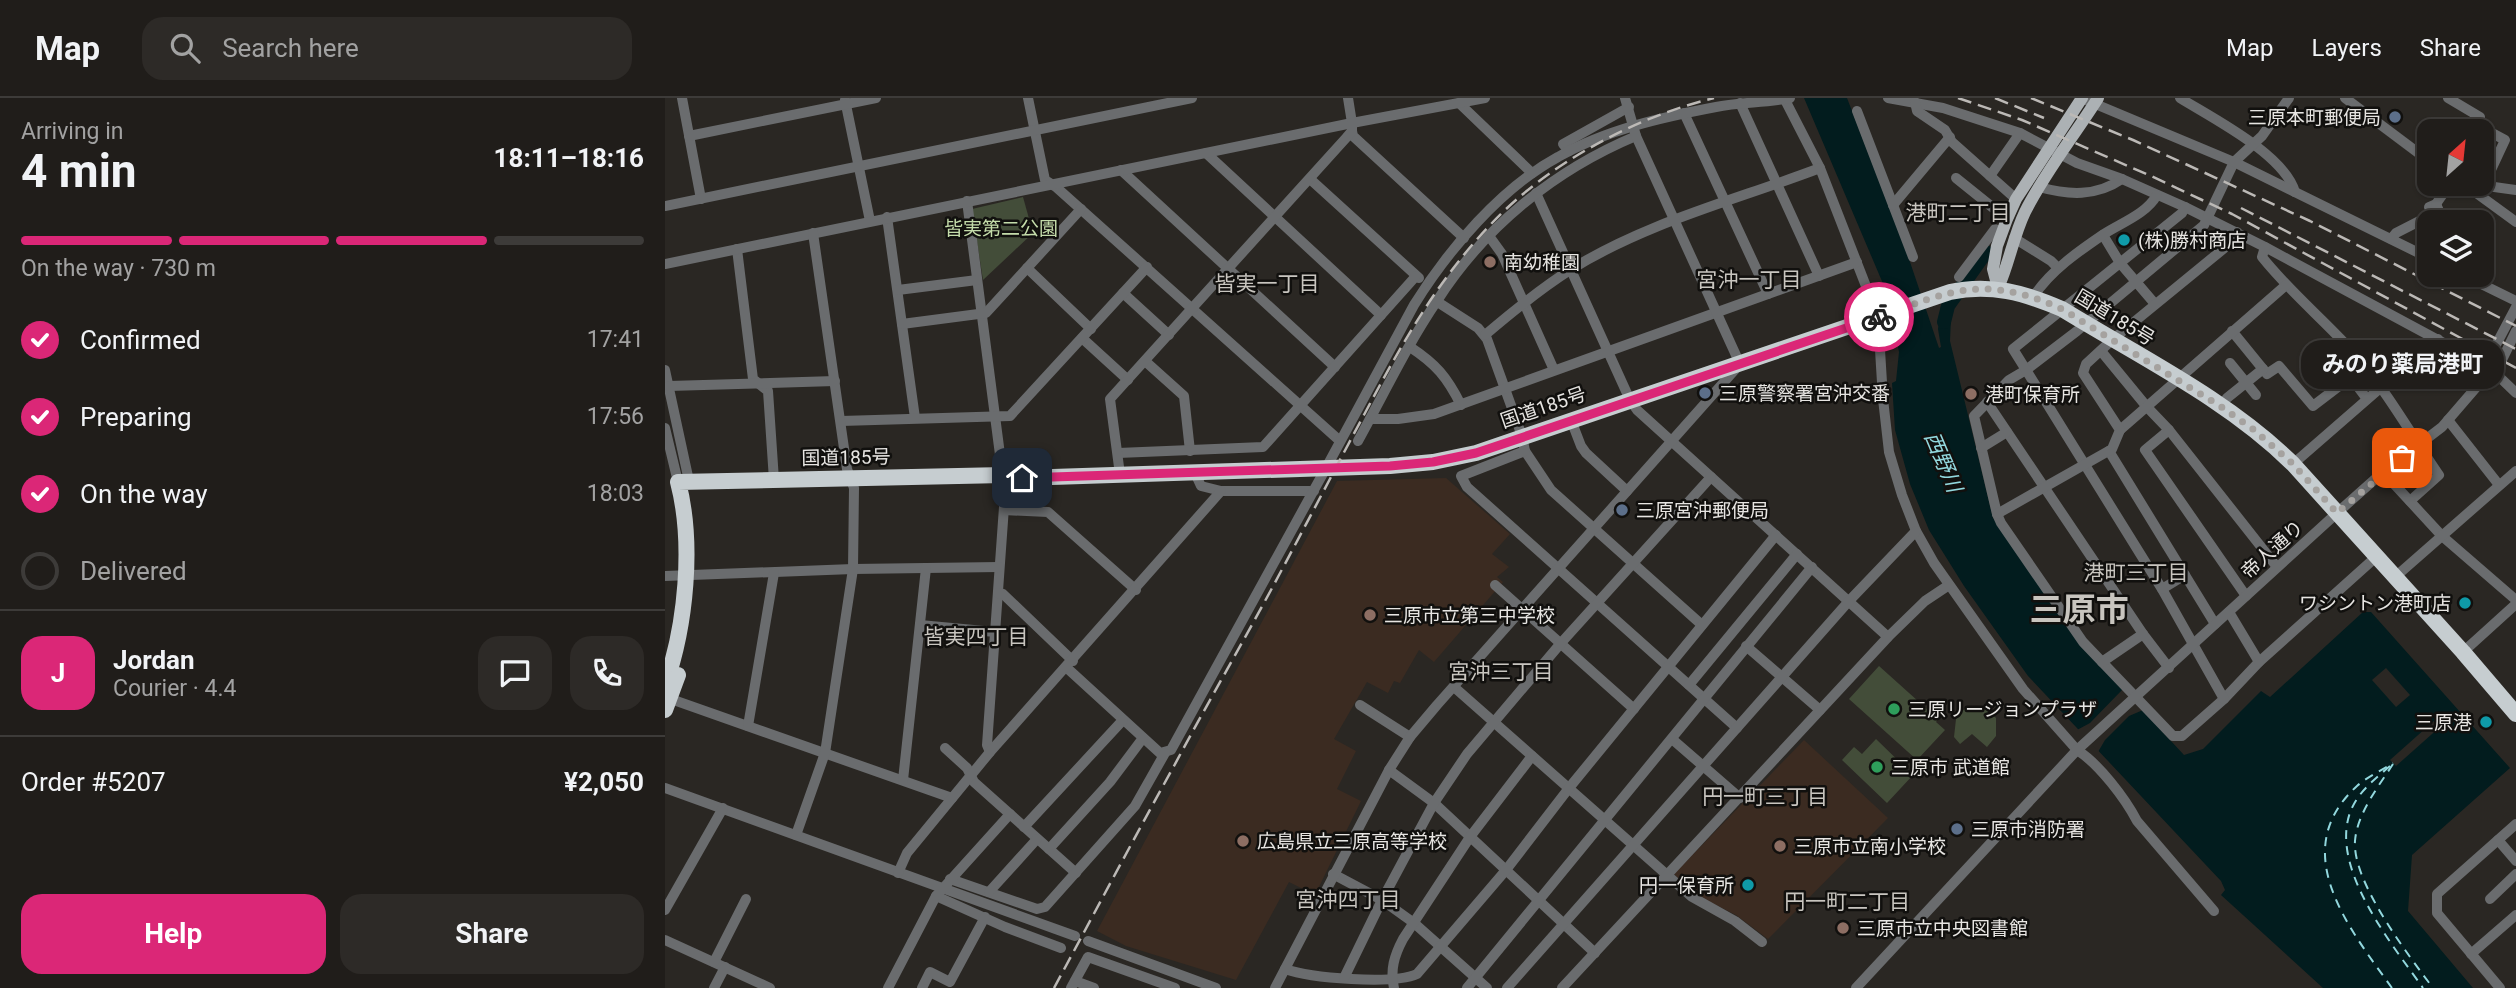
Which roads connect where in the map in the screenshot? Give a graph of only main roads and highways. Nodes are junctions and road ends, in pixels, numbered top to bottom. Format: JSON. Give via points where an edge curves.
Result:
{"nodes":[{"id":1,"x":2081,"y":98,"type":"edge"},
{"id":2,"x":2096,"y":101,"type":"edge"},
{"id":3,"x":2055,"y":152,"type":"junction"},
{"id":4,"x":1998,"y":288,"type":"junction"},
{"id":5,"x":1326,"y":468,"type":"junction"},
{"id":6,"x":1004,"y":475,"type":"junction"},
{"id":7,"x":677,"y":482,"type":"edge"},
{"id":8,"x":666,"y":698,"type":"edge"},
{"id":9,"x":2516,"y":714,"type":"edge"}],
"edges":[{"from":1,"to":3,"type":"main road"},
{"from":2,"to":3,"type":"main road"},
{"from":3,"to":4,"type":"main road","via":[[2025,211]]},
{"from":3,"to":4,"type":"main road","via":[[2016,199],[2007,219],[1993,269]]},
{"from":4,"to":5,"type":"highway","name":"国道185号","via":[[1958,286],[1571,420],[1524,444],[1433,462]]},
{"from":4,"to":9,"type":"highway","name":"国道185号","via":[[2034,296],[2062,309],[2085,323],[2106,345],[2178,380],[2262,436],[2293,464]]},
{"from":5,"to":6,"type":"highway","name":"国道185号"},
{"from":5,"to":6,"type":"highway","name":"国道185号","via":[[1119,460],[1022,469]]},
{"from":6,"to":7,"type":"highway","name":"国道185号"},
{"from":7,"to":8,"type":"highway","via":[[690,575],[686,649]]}]}
